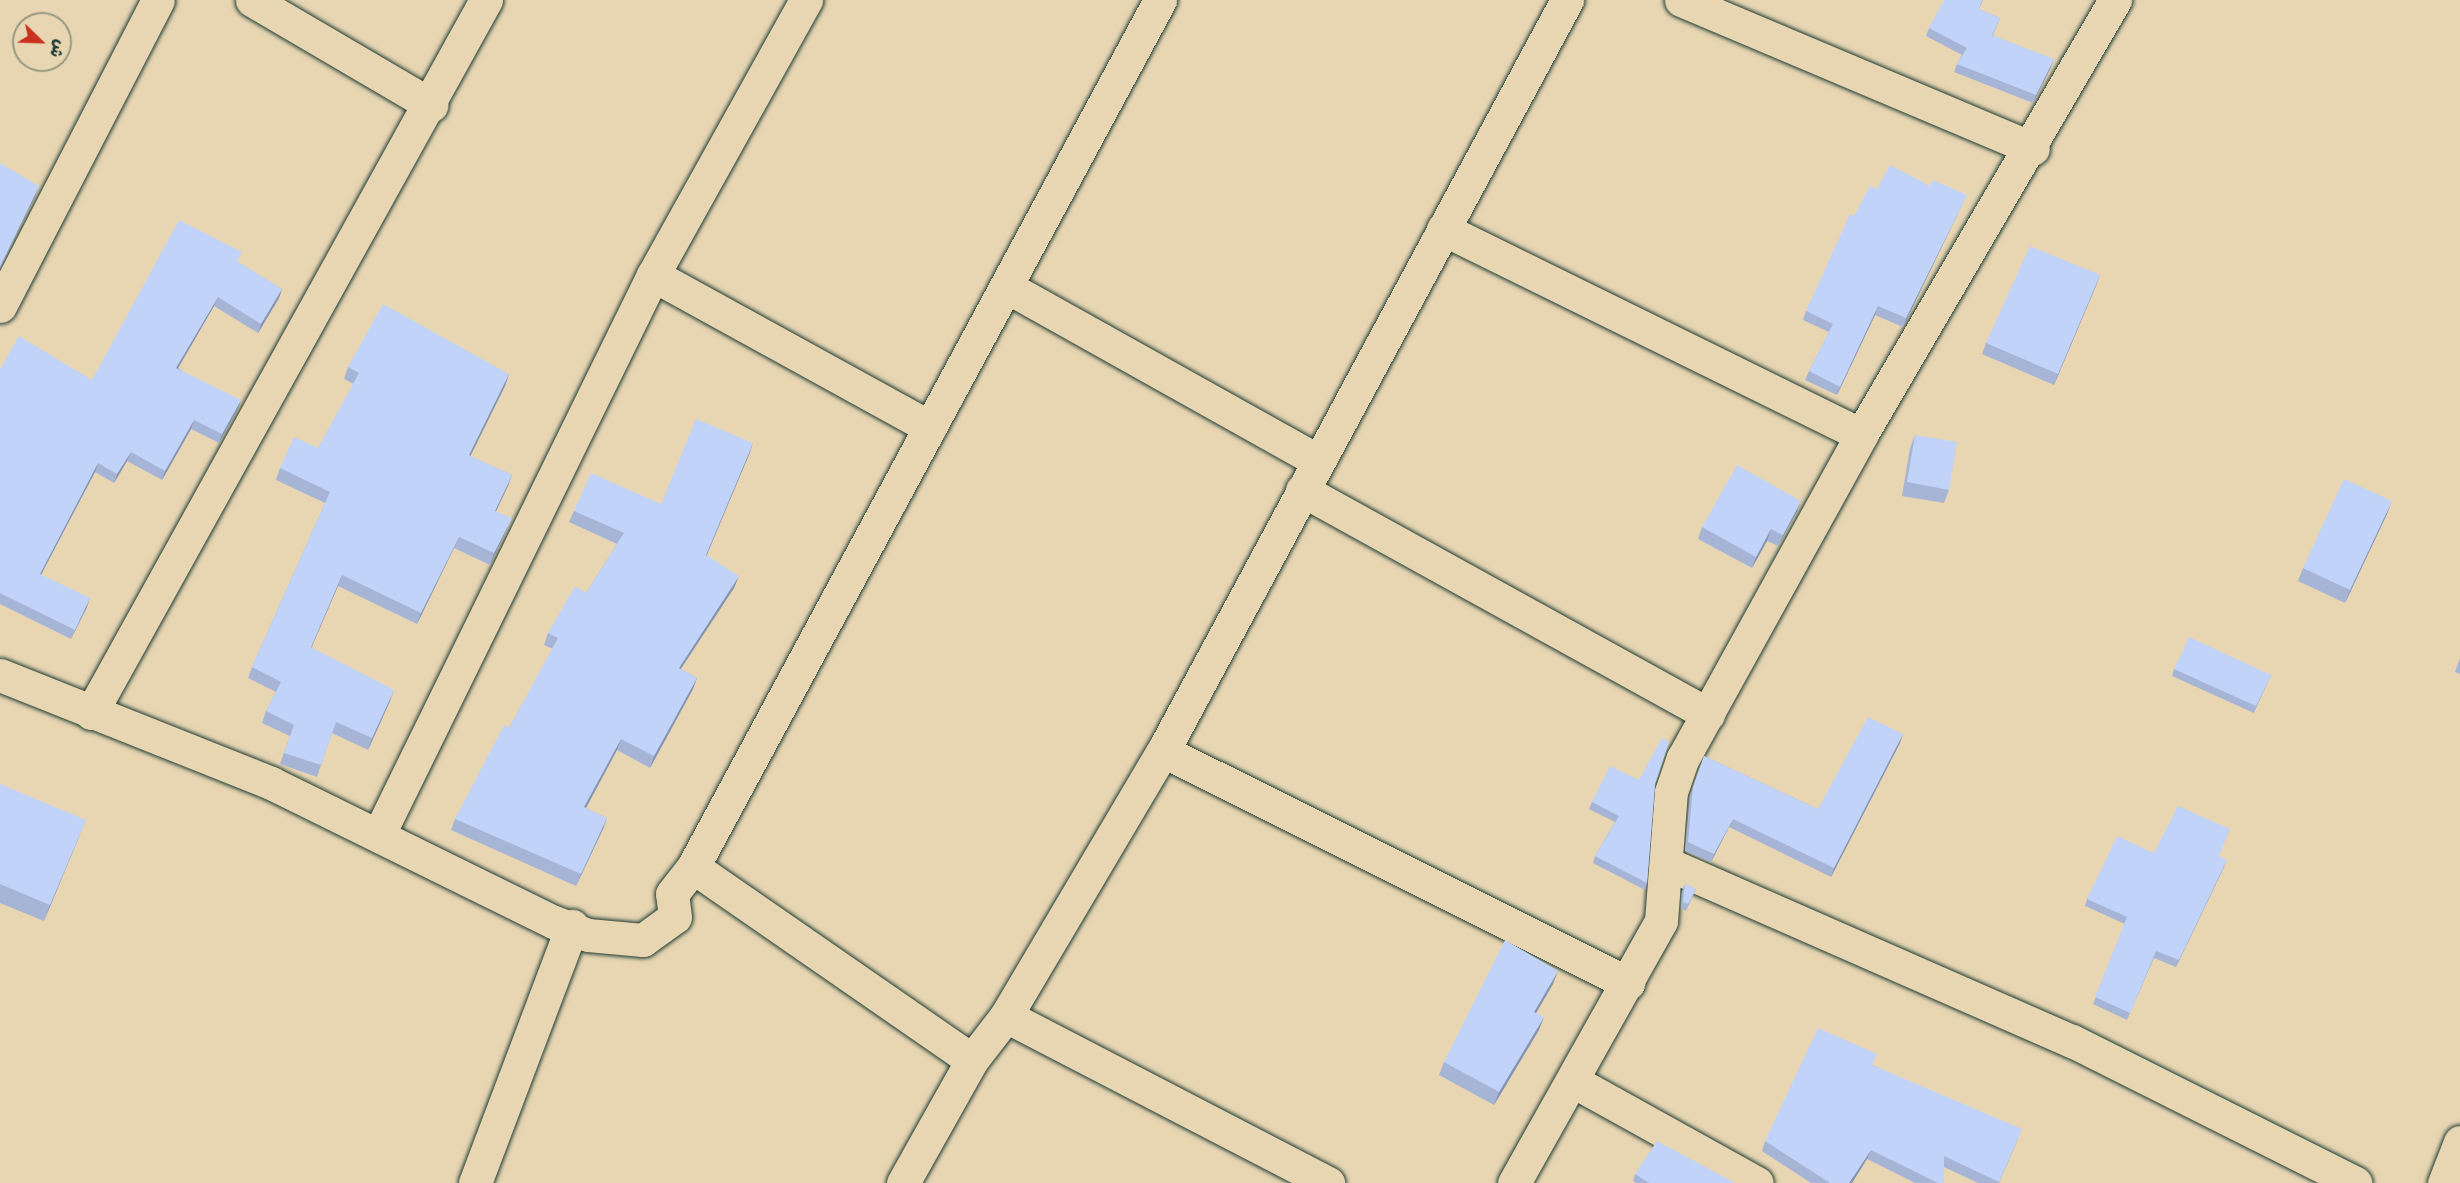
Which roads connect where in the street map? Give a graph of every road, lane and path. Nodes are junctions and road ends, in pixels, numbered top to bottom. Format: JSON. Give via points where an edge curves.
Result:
{"nodes":[{"id":1,"x":158,"y":0,"type":"edge"},
{"id":2,"x":252,"y":0,"type":"edge"},
{"id":3,"x":486,"y":0,"type":"edge"},
{"id":4,"x":806,"y":0,"type":"edge"},
{"id":5,"x":1160,"y":0,"type":"edge"},
{"id":6,"x":1566,"y":0,"type":"edge"},
{"id":7,"x":1681,"y":0,"type":"edge"},
{"id":8,"x":2115,"y":0,"type":"edge"},
{"id":9,"x":431,"y":105,"type":"junction"},
{"id":10,"x":2032,"y":149,"type":"junction"},
{"id":11,"x":1443,"y":229,"type":"junction"},
{"id":12,"x":10,"y":266,"type":"edge"},
{"id":13,"x":653,"y":274,"type":"junction"},
{"id":14,"x":1007,"y":287,"type":"junction"},
{"id":15,"x":0,"y":306,"type":"edge"},
{"id":16,"x":930,"y":427,"type":"junction"},
{"id":17,"x":1861,"y":435,"type":"junction"},
{"id":18,"x":1318,"y":461,"type":"junction"},
{"id":19,"x":1302,"y":490,"type":"junction"},
{"id":20,"x":0,"y":675,"type":"edge"},
{"id":21,"x":91,"y":713,"type":"junction"},
{"id":22,"x":1707,"y":714,"type":"junction"},
{"id":23,"x":1163,"y":751,"type":"junction"},
{"id":24,"x":380,"y":831,"type":"junction"},
{"id":25,"x":1668,"y":864,"type":"junction"},
{"id":26,"x":693,"y":867,"type":"junction"},
{"id":27,"x":573,"y":926,"type":"junction"},
{"id":28,"x":1628,"y":983,"type":"junction"},
{"id":29,"x":1006,"y":1016,"type":"junction"},
{"id":30,"x":972,"y":1060,"type":"junction"},
{"id":31,"x":1573,"y":1081,"type":"junction"},
{"id":32,"x":2460,"y":1142,"type":"edge"},
{"id":33,"x":475,"y":1183,"type":"edge"},
{"id":34,"x":903,"y":1183,"type":"edge"},
{"id":35,"x":1328,"y":1183,"type":"edge"},
{"id":36,"x":1514,"y":1183,"type":"edge"},
{"id":37,"x":1757,"y":1183,"type":"edge"},
{"id":38,"x":2355,"y":1183,"type":"edge"},
{"id":39,"x":2444,"y":1183,"type":"edge"}],
"edges":[{"from":1,"to":12,"type":"street"},
{"from":2,"to":9,"type":"street"},
{"from":3,"to":9,"type":"street"},
{"from":4,"to":13,"type":"street"},
{"from":5,"to":14,"type":"street"},
{"from":6,"to":11,"type":"street"},
{"from":7,"to":10,"type":"street"},
{"from":8,"to":10,"type":"street"},
{"from":9,"to":21,"type":"street"},
{"from":10,"to":17,"type":"street"},
{"from":11,"to":17,"type":"street"},
{"from":11,"to":18,"type":"street"},
{"from":12,"to":15,"type":"street"},
{"from":13,"to":16,"type":"street"},
{"from":13,"to":24,"type":"street"},
{"from":14,"to":16,"type":"street"},
{"from":14,"to":18,"type":"street"},
{"from":16,"to":26,"type":"street"},
{"from":17,"to":22,"type":"street"},
{"from":18,"to":19,"type":"street"},
{"from":19,"to":22,"type":"street"},
{"from":19,"to":23,"type":"street"},
{"from":20,"to":21,"type":"street"},
{"from":21,"to":24,"type":"street","via":[[272,783]]},
{"from":22,"to":25,"type":"street","via":[[1671,792]]},
{"from":23,"to":28,"type":"street"},
{"from":23,"to":29,"type":"street"},
{"from":24,"to":27,"type":"street","via":[[439,869]]},
{"from":25,"to":28,"type":"street","via":[[1661,921]]},
{"from":25,"to":38,"type":"street","via":[[2072,1041]]},
{"from":26,"to":27,"type":"street","via":[[672,894],[675,916],[643,940],[588,935]]},
{"from":26,"to":30,"type":"street"},
{"from":27,"to":33,"type":"street"},
{"from":28,"to":31,"type":"street"},
{"from":29,"to":30,"type":"street"},
{"from":29,"to":35,"type":"street"},
{"from":30,"to":34,"type":"street"},
{"from":31,"to":36,"type":"street"},
{"from":31,"to":37,"type":"street"},
{"from":32,"to":39,"type":"street"}]}
